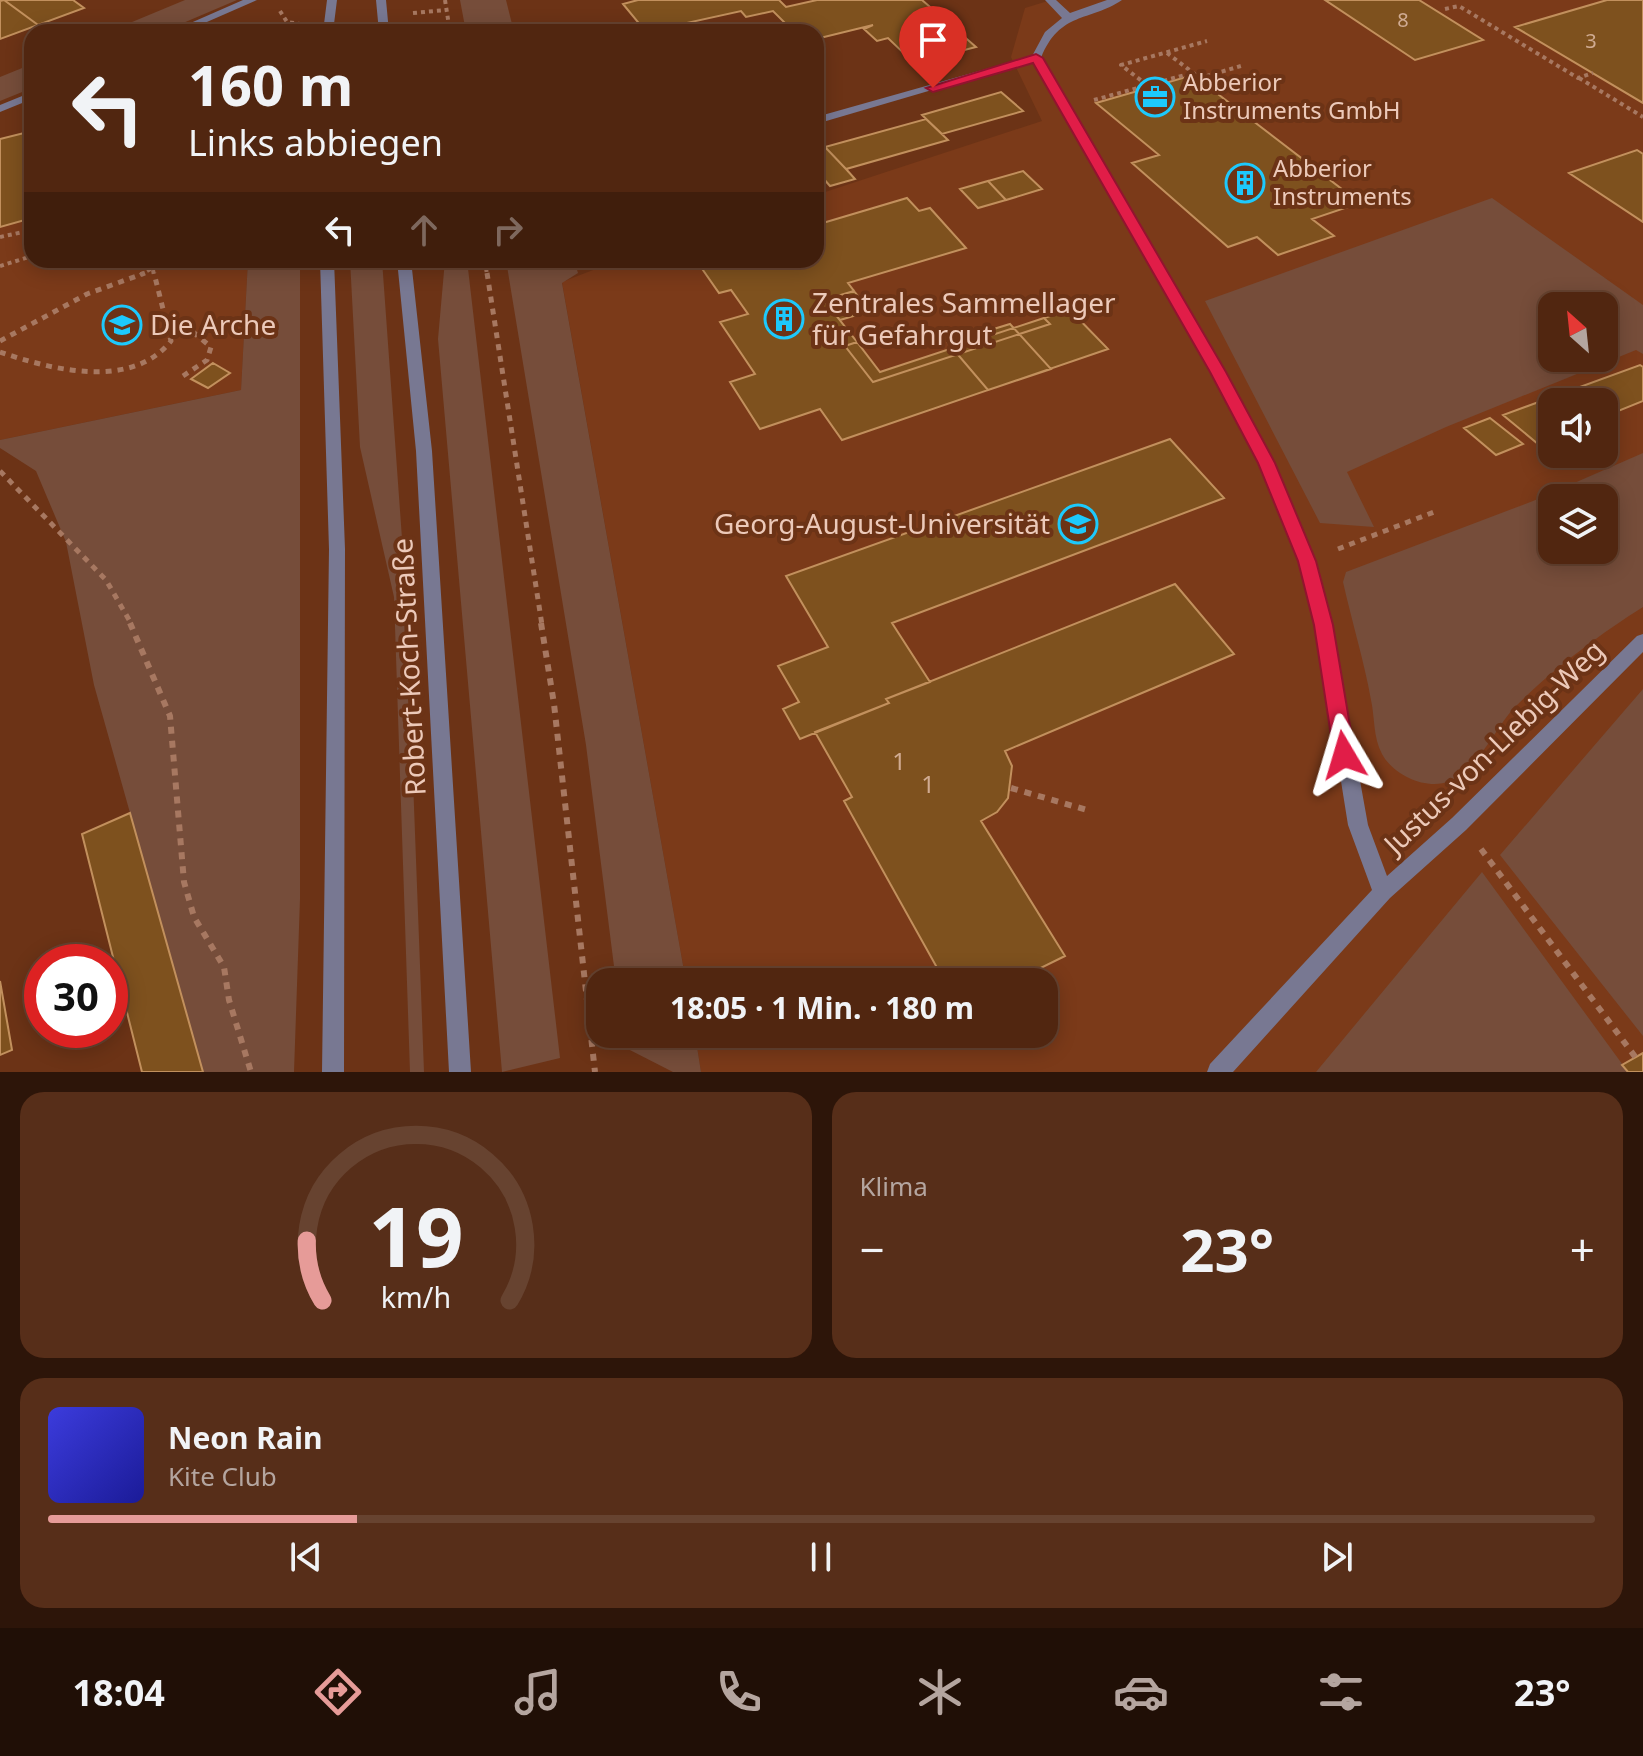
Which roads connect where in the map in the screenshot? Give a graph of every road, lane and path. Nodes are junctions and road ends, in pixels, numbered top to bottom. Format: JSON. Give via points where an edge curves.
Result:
{"nodes":[{"id":1,"x":252,"y":0,"type":"edge"},
{"id":2,"x":332,"y":0,"type":"edge"},
{"id":3,"x":381,"y":0,"type":"edge"},
{"id":4,"x":445,"y":0,"type":"edge"},
{"id":5,"x":1050,"y":0,"type":"edge"},
{"id":6,"x":1117,"y":0,"type":"edge"},
{"id":7,"x":1445,"y":9,"type":"dead end"},
{"id":8,"x":1068,"y":17,"type":"junction"},
{"id":9,"x":194,"y":24,"type":"edge"},
{"id":10,"x":328,"y":24,"type":"edge"},
{"id":11,"x":383,"y":24,"type":"edge"},
{"id":12,"x":449,"y":24,"type":"edge"},
{"id":13,"x":1207,"y":41,"type":"dead end"},
{"id":14,"x":1166,"y":53,"type":"junction"},
{"id":15,"x":1036,"y":58,"type":"junction"},
{"id":16,"x":1241,"y":66,"type":"dead end"},
{"id":17,"x":1192,"y":73,"type":"junction"},
{"id":18,"x":1593,"y":73,"type":"dead end"},
{"id":19,"x":1578,"y":78,"type":"junction"},
{"id":20,"x":1147,"y":85,"type":"junction"},
{"id":21,"x":24,"y":98,"type":"edge"},
{"id":22,"x":1098,"y":99,"type":"dead end"},
{"id":23,"x":0,"y":109,"type":"edge"},
{"id":24,"x":1643,"y":117,"type":"edge"},
{"id":25,"x":824,"y":119,"type":"edge"},
{"id":26,"x":24,"y":232,"type":"edge"},
{"id":27,"x":0,"y":237,"type":"edge"},
{"id":28,"x":24,"y":258,"type":"edge"},
{"id":29,"x":0,"y":266,"type":"edge"},
{"id":30,"x":156,"y":268,"type":"edge"},
{"id":31,"x":327,"y":268,"type":"edge"},
{"id":32,"x":405,"y":268,"type":"edge"},
{"id":33,"x":486,"y":268,"type":"edge"},
{"id":34,"x":153,"y":270,"type":"junction"},
{"id":35,"x":169,"y":330,"type":"junction"},
{"id":36,"x":0,"y":341,"type":"edge"},
{"id":37,"x":0,"y":352,"type":"edge"},
{"id":38,"x":183,"y":376,"type":"dead end"},
{"id":39,"x":0,"y":471,"type":"edge"},
{"id":40,"x":1434,"y":512,"type":"dead end"},
{"id":41,"x":1307,"y":561,"type":"junction"},
{"id":42,"x":1643,"y":641,"type":"edge"},
{"id":43,"x":1011,"y":788,"type":"dead end"},
{"id":44,"x":1087,"y":810,"type":"dead end"},
{"id":45,"x":1493,"y":863,"type":"dead end"},
{"id":46,"x":1383,"y":892,"type":"junction"},
{"id":47,"x":1636,"y":1058,"type":"dead end"},
{"id":48,"x":251,"y":1072,"type":"edge"},
{"id":49,"x":333,"y":1072,"type":"edge"},
{"id":50,"x":460,"y":1072,"type":"edge"},
{"id":51,"x":595,"y":1072,"type":"edge"},
{"id":52,"x":1218,"y":1072,"type":"edge"}],
"edges":[{"from":1,"to":9,"type":"street"},
{"from":2,"to":10,"type":"street"},
{"from":3,"to":11,"type":"street"},
{"from":4,"to":12,"type":"path"},
{"from":5,"to":8,"type":"street"},
{"from":6,"to":8,"type":"street"},
{"from":7,"to":19,"type":"path","via":[[1459,6]]},
{"from":8,"to":15,"type":"street","via":[[1041,42]]},
{"from":13,"to":14,"type":"path"},
{"from":14,"to":17,"type":"path"},
{"from":14,"to":20,"type":"path","via":[[1121,65]]},
{"from":15,"to":25,"type":"street"},
{"from":15,"to":41,"type":"street","via":[[1218,372],[1267,463]]},
{"from":16,"to":17,"type":"path","via":[[1200,78]]},
{"from":17,"to":20,"type":"path"},
{"from":18,"to":19,"type":"path"},
{"from":19,"to":24,"type":"path"},
{"from":20,"to":22,"type":"path"},
{"from":21,"to":23,"type":"street"},
{"from":26,"to":27,"type":"path"},
{"from":28,"to":29,"type":"path"},
{"from":30,"to":34,"type":"path"},
{"from":31,"to":49,"type":"street","via":[[337,549]]},
{"from":32,"to":50,"type":"street","name":"Robert-Koch-Straße","via":[[424,451]]},
{"from":33,"to":51,"type":"path","via":[[554,704]]},
{"from":34,"to":35,"type":"path"},
{"from":34,"to":36,"type":"path","via":[[86,294]]},
{"from":35,"to":37,"type":"path","via":[[171,341],[160,357],[117,372]]},
{"from":35,"to":38,"type":"path","via":[[190,331],[211,347],[207,360]]},
{"from":39,"to":48,"type":"path","via":[[106,580],[142,644],[170,716],[184,882],[194,917],[224,967]]},
{"from":40,"to":41,"type":"path"},
{"from":41,"to":46,"type":"street","via":[[1324,625],[1358,825]]},
{"from":42,"to":46,"type":"street","name":"Justus-von-Liebig-Weg"},
{"from":43,"to":44,"type":"path"},
{"from":45,"to":47,"type":"path"},
{"from":46,"to":52,"type":"street","name":"Justus-von-Liebig-Weg"}]}
